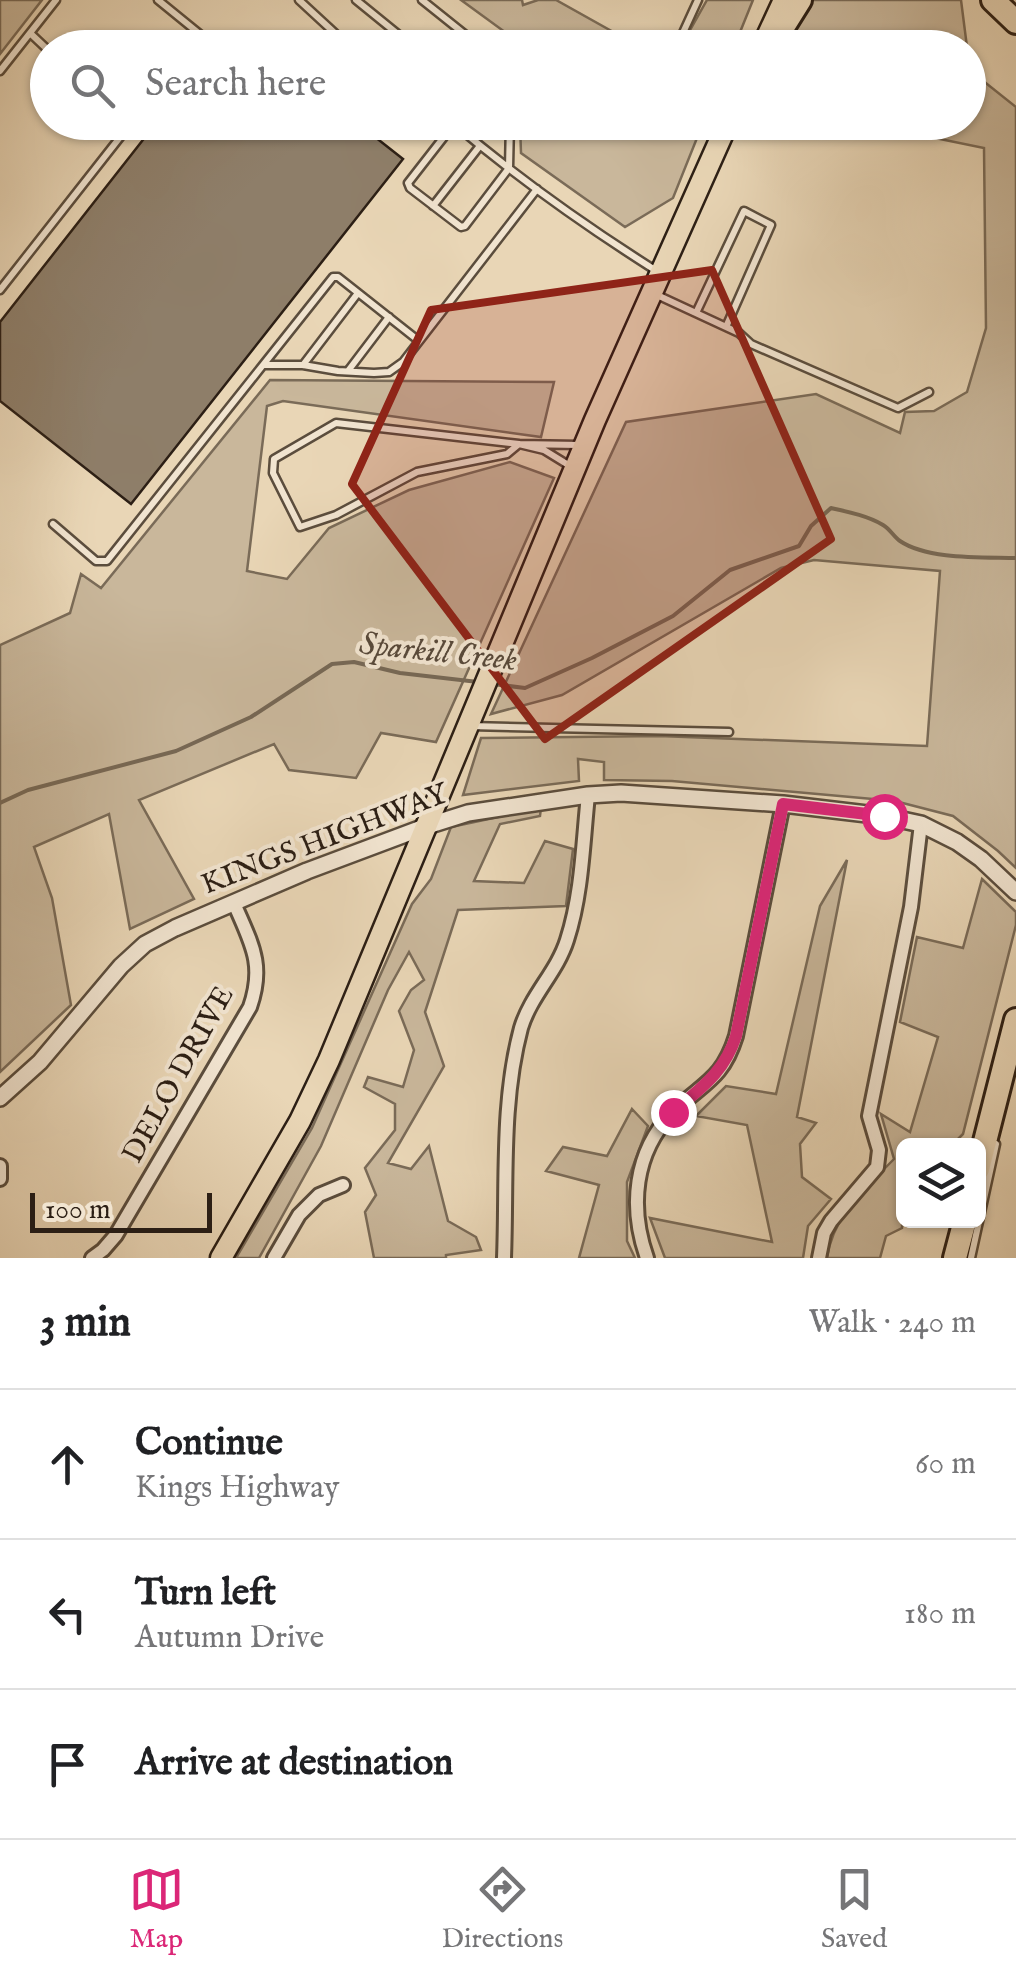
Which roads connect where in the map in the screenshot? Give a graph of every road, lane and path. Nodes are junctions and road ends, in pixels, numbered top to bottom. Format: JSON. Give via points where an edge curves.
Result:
{"nodes":[{"id":1,"x":56,"y":0,"type":"edge"},
{"id":2,"x":158,"y":0,"type":"edge"},
{"id":3,"x":299,"y":0,"type":"edge"},
{"id":4,"x":356,"y":0,"type":"edge"},
{"id":5,"x":422,"y":0,"type":"edge"},
{"id":6,"x":698,"y":0,"type":"edge"},
{"id":7,"x":784,"y":0,"type":"edge"},
{"id":8,"x":800,"y":0,"type":"edge"},
{"id":9,"x":992,"y":0,"type":"edge"},
{"id":10,"x":1016,"y":22,"type":"edge"},
{"id":11,"x":32,"y":30,"type":"edge"},
{"id":12,"x":195,"y":30,"type":"edge"},
{"id":13,"x":332,"y":30,"type":"edge"},
{"id":14,"x":393,"y":30,"type":"edge"},
{"id":15,"x":460,"y":30,"type":"edge"},
{"id":16,"x":684,"y":30,"type":"edge"},
{"id":17,"x":770,"y":30,"type":"edge"},
{"id":18,"x":781,"y":30,"type":"edge"},
{"id":19,"x":30,"y":33,"type":"edge"},
{"id":20,"x":0,"y":71,"type":"edge"},
{"id":21,"x":119,"y":140,"type":"edge"},
{"id":22,"x":440,"y":140,"type":"edge"},
{"id":23,"x":472,"y":140,"type":"edge"},
{"id":24,"x":510,"y":140,"type":"edge"},
{"id":25,"x":720,"y":140,"type":"edge"},
{"id":26,"x":479,"y":146,"type":"junction"},
{"id":27,"x":510,"y":168,"type":"junction"},
{"id":28,"x":537,"y":189,"type":"junction"},
{"id":29,"x":433,"y":206,"type":"junction"},
{"id":30,"x":656,"y":283,"type":"junction"},
{"id":31,"x":0,"y":290,"type":"edge"},
{"id":32,"x":358,"y":293,"type":"junction"},
{"id":33,"x":696,"y":313,"type":"junction"},
{"id":34,"x":389,"y":317,"type":"junction"},
{"id":35,"x":726,"y":328,"type":"junction"},
{"id":36,"x":420,"y":341,"type":"junction"},
{"id":37,"x":263,"y":365,"type":"junction"},
{"id":38,"x":303,"y":365,"type":"junction"},
{"id":39,"x":348,"y":371,"type":"junction"},
{"id":40,"x":929,"y":392,"type":"dead end"},
{"id":41,"x":518,"y":444,"type":"junction"},
{"id":42,"x":585,"y":445,"type":"junction"},
{"id":43,"x":575,"y":469,"type":"junction"},
{"id":44,"x":53,"y":524,"type":"dead end"},
{"id":45,"x":468,"y":726,"type":"junction"},
{"id":46,"x":729,"y":732,"type":"dead end"},
{"id":47,"x":588,"y":794,"type":"junction"},
{"id":48,"x":783,"y":804,"type":"junction"},
{"id":49,"x":920,"y":824,"type":"junction"},
{"id":50,"x":427,"y":826,"type":"junction"},
{"id":51,"x":1016,"y":892,"type":"edge"},
{"id":52,"x":234,"y":903,"type":"junction"},
{"id":53,"x":1016,"y":1020,"type":"edge"},
{"id":54,"x":1016,"y":1034,"type":"edge"},
{"id":55,"x":0,"y":1098,"type":"edge"},
{"id":56,"x":1002,"y":1108,"type":"dead end"},
{"id":57,"x":986,"y":1138,"type":"edge"},
{"id":58,"x":997,"y":1138,"type":"dead end"},
{"id":59,"x":0,"y":1166,"type":"edge"},
{"id":60,"x":0,"y":1178,"type":"edge"},
{"id":61,"x":342,"y":1185,"type":"dead end"},
{"id":62,"x":963,"y":1228,"type":"edge"},
{"id":63,"x":92,"y":1258,"type":"edge"},
{"id":64,"x":221,"y":1258,"type":"edge"},
{"id":65,"x":274,"y":1258,"type":"edge"},
{"id":66,"x":504,"y":1258,"type":"edge"},
{"id":67,"x":647,"y":1258,"type":"edge"},
{"id":68,"x":819,"y":1258,"type":"edge"},
{"id":69,"x":956,"y":1258,"type":"edge"},
{"id":70,"x":971,"y":1258,"type":"edge"}],
"edges":[{"from":1,"to":11,"type":"lane"},
{"from":2,"to":12,"type":"lane"},
{"from":3,"to":13,"type":"lane"},
{"from":4,"to":14,"type":"lane"},
{"from":5,"to":15,"type":"lane"},
{"from":6,"to":16,"type":"lane"},
{"from":7,"to":17,"type":"main road"},
{"from":8,"to":18,"type":"highway"},
{"from":9,"to":10,"type":"highway"},
{"from":19,"to":20,"type":"lane"},
{"from":21,"to":31,"type":"lane"},
{"from":22,"to":29,"type":"lane","via":[[408,183]]},
{"from":23,"to":26,"type":"lane"},
{"from":24,"to":27,"type":"lane"},
{"from":25,"to":30,"type":"main road"},
{"from":26,"to":27,"type":"lane"},
{"from":26,"to":29,"type":"lane"},
{"from":27,"to":28,"type":"lane"},
{"from":27,"to":29,"type":"lane","via":[[464,226]]},
{"from":28,"to":30,"type":"lane"},
{"from":28,"to":36,"type":"lane"},
{"from":30,"to":33,"type":"lane"},
{"from":30,"to":42,"type":"main road"},
{"from":32,"to":34,"type":"lane"},
{"from":32,"to":37,"type":"lane","via":[[338,277],[329,280]]},
{"from":32,"to":38,"type":"lane"},
{"from":33,"to":35,"type":"lane"},
{"from":33,"to":35,"type":"lane","via":[[744,211],[771,225]]},
{"from":34,"to":36,"type":"lane"},
{"from":34,"to":39,"type":"lane"},
{"from":35,"to":40,"type":"lane","via":[[898,408]]},
{"from":36,"to":39,"type":"lane","via":[[390,372]]},
{"from":37,"to":38,"type":"lane"},
{"from":37,"to":44,"type":"lane","via":[[107,561],[96,560]]},
{"from":38,"to":39,"type":"lane"},
{"from":41,"to":41,"type":"lane","via":[[336,423],[274,459],[273,474],[300,527],[417,472],[507,454]]},
{"from":41,"to":42,"type":"lane"},
{"from":41,"to":43,"type":"lane"},
{"from":42,"to":43,"type":"main road"},
{"from":43,"to":45,"type":"main road"},
{"from":45,"to":46,"type":"lane"},
{"from":45,"to":50,"type":"main road"},
{"from":47,"to":48,"type":"street","name":"KINGS HIGHWAY"},
{"from":47,"to":50,"type":"street","name":"KINGS HIGHWAY"},
{"from":47,"to":66,"type":"street","via":[[566,943],[521,1030],[504,1147]]},
{"from":48,"to":49,"type":"street","name":"KINGS HIGHWAY"},
{"from":48,"to":67,"type":"street","via":[[729,1057],[653,1136],[640,1166],[635,1200]]},
{"from":49,"to":51,"type":"street","name":"KINGS HIGHWAY","via":[[957,842]]},
{"from":49,"to":68,"type":"street","via":[[911,906],[869,1116],[877,1166],[831,1221]]},
{"from":50,"to":52,"type":"street","name":"KINGS HIGHWAY"},
{"from":50,"to":64,"type":"main road","via":[[325,1070]]},
{"from":52,"to":55,"type":"street","name":"KINGS HIGHWAY","via":[[145,944]]},
{"from":52,"to":63,"type":"street","name":"DELO DRIVE","via":[[257,966],[250,1007],[116,1235]]},
{"from":53,"to":57,"type":"highway"},
{"from":54,"to":56,"type":"lane"},
{"from":58,"to":70,"type":"lane"},
{"from":59,"to":60,"type":"street"},
{"from":61,"to":65,"type":"street","via":[[318,1195],[299,1215]]},
{"from":62,"to":69,"type":"highway"}]}
